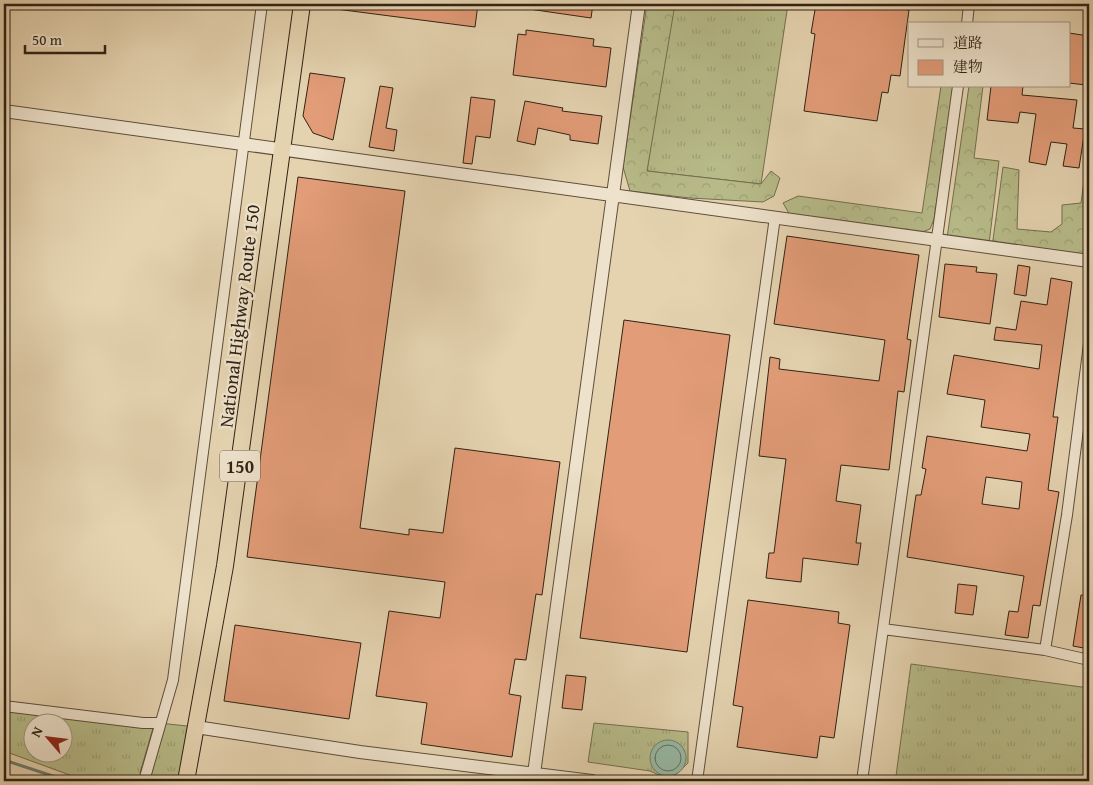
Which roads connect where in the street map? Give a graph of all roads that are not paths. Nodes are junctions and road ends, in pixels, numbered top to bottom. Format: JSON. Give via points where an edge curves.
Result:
{"nodes":[{"id":1,"x":262,"y":4,"type":"edge"},
{"id":2,"x":302,"y":4,"type":"edge"},
{"id":3,"x":639,"y":4,"type":"edge"},
{"id":4,"x":969,"y":4,"type":"edge"},
{"id":5,"x":967,"y":22,"type":"edge"},
{"id":6,"x":958,"y":88,"type":"edge"},
{"id":7,"x":4,"y":111,"type":"edge"},
{"id":8,"x":242,"y":144,"type":"junction"},
{"id":9,"x":282,"y":149,"type":"junction"},
{"id":10,"x":614,"y":196,"type":"junction"},
{"id":11,"x":775,"y":217,"type":"junction"},
{"id":12,"x":937,"y":240,"type":"junction"},
{"id":13,"x":1089,"y":261,"type":"edge"},
{"id":14,"x":1089,"y":344,"type":"edge"},
{"id":15,"x":883,"y":629,"type":"junction"},
{"id":16,"x":1045,"y":650,"type":"junction"},
{"id":17,"x":1089,"y":660,"type":"edge"},
{"id":18,"x":4,"y":706,"type":"edge"},
{"id":19,"x":160,"y":723,"type":"junction"},
{"id":20,"x":196,"y":727,"type":"junction"},
{"id":21,"x":533,"y":777,"type":"edge"},
{"id":22,"x":144,"y":781,"type":"edge"},
{"id":23,"x":186,"y":781,"type":"edge"},
{"id":24,"x":592,"y":781,"type":"edge"},
{"id":25,"x":697,"y":781,"type":"edge"},
{"id":26,"x":862,"y":781,"type":"edge"}],
"edges":[{"from":1,"to":8,"type":"street"},
{"from":2,"to":9,"type":"highway","name":"National Highway Route 150","number":"150"},
{"from":3,"to":10,"type":"street"},
{"from":4,"to":5,"type":"street"},
{"from":6,"to":12,"type":"street"},
{"from":7,"to":8,"type":"street"},
{"from":8,"to":9,"type":"street"},
{"from":8,"to":19,"type":"street","via":[[173,680]]},
{"from":9,"to":10,"type":"street"},
{"from":9,"to":20,"type":"highway","name":"National Highway Route 150","number":"150","via":[[225,566]]},
{"from":10,"to":11,"type":"street"},
{"from":10,"to":21,"type":"street"},
{"from":11,"to":12,"type":"street"},
{"from":11,"to":25,"type":"street"},
{"from":12,"to":13,"type":"street"},
{"from":12,"to":15,"type":"street"},
{"from":14,"to":16,"type":"street","via":[[1067,515]]},
{"from":15,"to":16,"type":"street"},
{"from":15,"to":26,"type":"street"},
{"from":16,"to":17,"type":"street"},
{"from":18,"to":19,"type":"street"},
{"from":19,"to":22,"type":"street"},
{"from":20,"to":21,"type":"street"},
{"from":20,"to":23,"type":"highway","name":"National Highway Route 150","number":"150"},
{"from":21,"to":24,"type":"street"}]}
